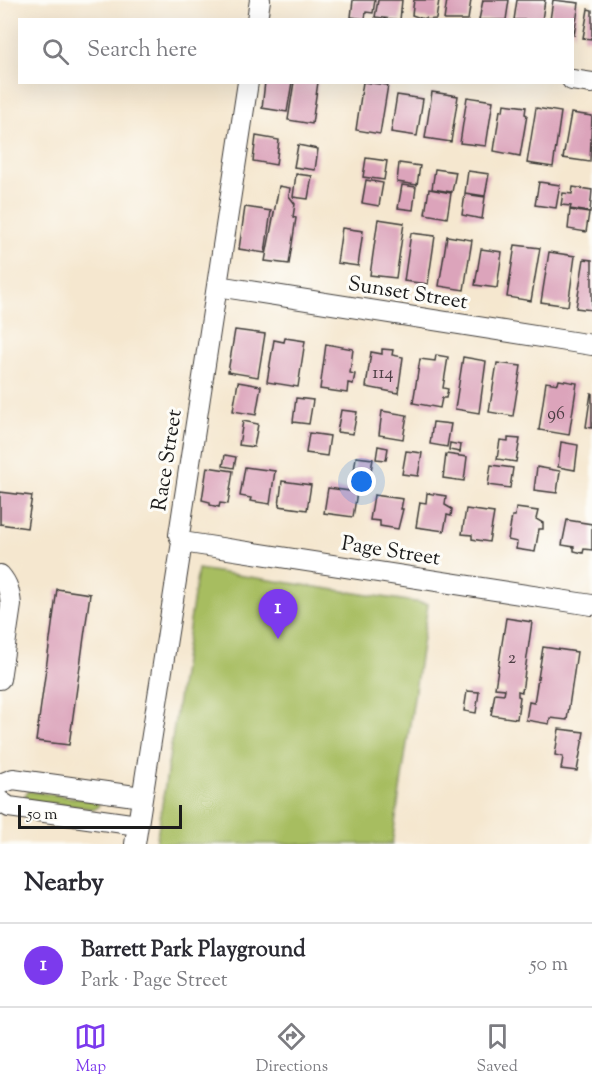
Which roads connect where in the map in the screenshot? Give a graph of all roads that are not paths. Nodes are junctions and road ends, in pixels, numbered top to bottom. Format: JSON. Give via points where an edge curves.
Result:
{"nodes":[{"id":1,"x":260,"y":0,"type":"edge"},
{"id":2,"x":257,"y":18,"type":"edge"},
{"id":3,"x":574,"y":80,"type":"edge"},
{"id":4,"x":592,"y":83,"type":"edge"},
{"id":5,"x":248,"y":84,"type":"edge"},
{"id":6,"x":217,"y":286,"type":"junction"},
{"id":7,"x":592,"y":345,"type":"edge"},
{"id":8,"x":182,"y":542,"type":"junction"},
{"id":9,"x":0,"y":575,"type":"edge"},
{"id":10,"x":592,"y":605,"type":"edge"},
{"id":11,"x":0,"y":679,"type":"edge"},
{"id":12,"x":0,"y":784,"type":"edge"},
{"id":13,"x":142,"y":798,"type":"junction"},
{"id":14,"x":0,"y":801,"type":"edge"},
{"id":15,"x":137,"y":835,"type":"edge"}],
"edges":[{"from":1,"to":2,"type":"street"},
{"from":3,"to":4,"type":"street"},
{"from":5,"to":6,"type":"street","name":"Race Street"},
{"from":6,"to":7,"type":"street","name":"Sunset Street"},
{"from":6,"to":8,"type":"street","name":"Race Street","via":[[179,535]]},
{"from":8,"to":10,"type":"street","name":"Page Street"},
{"from":8,"to":13,"type":"street","name":"Race Street"},
{"from":9,"to":11,"type":"street","via":[[11,605]]},
{"from":12,"to":13,"type":"street","via":[[13,779]]},
{"from":13,"to":15,"type":"street","name":"Race Street"},
{"from":14,"to":15,"type":"street","via":[[9,807]]}]}
